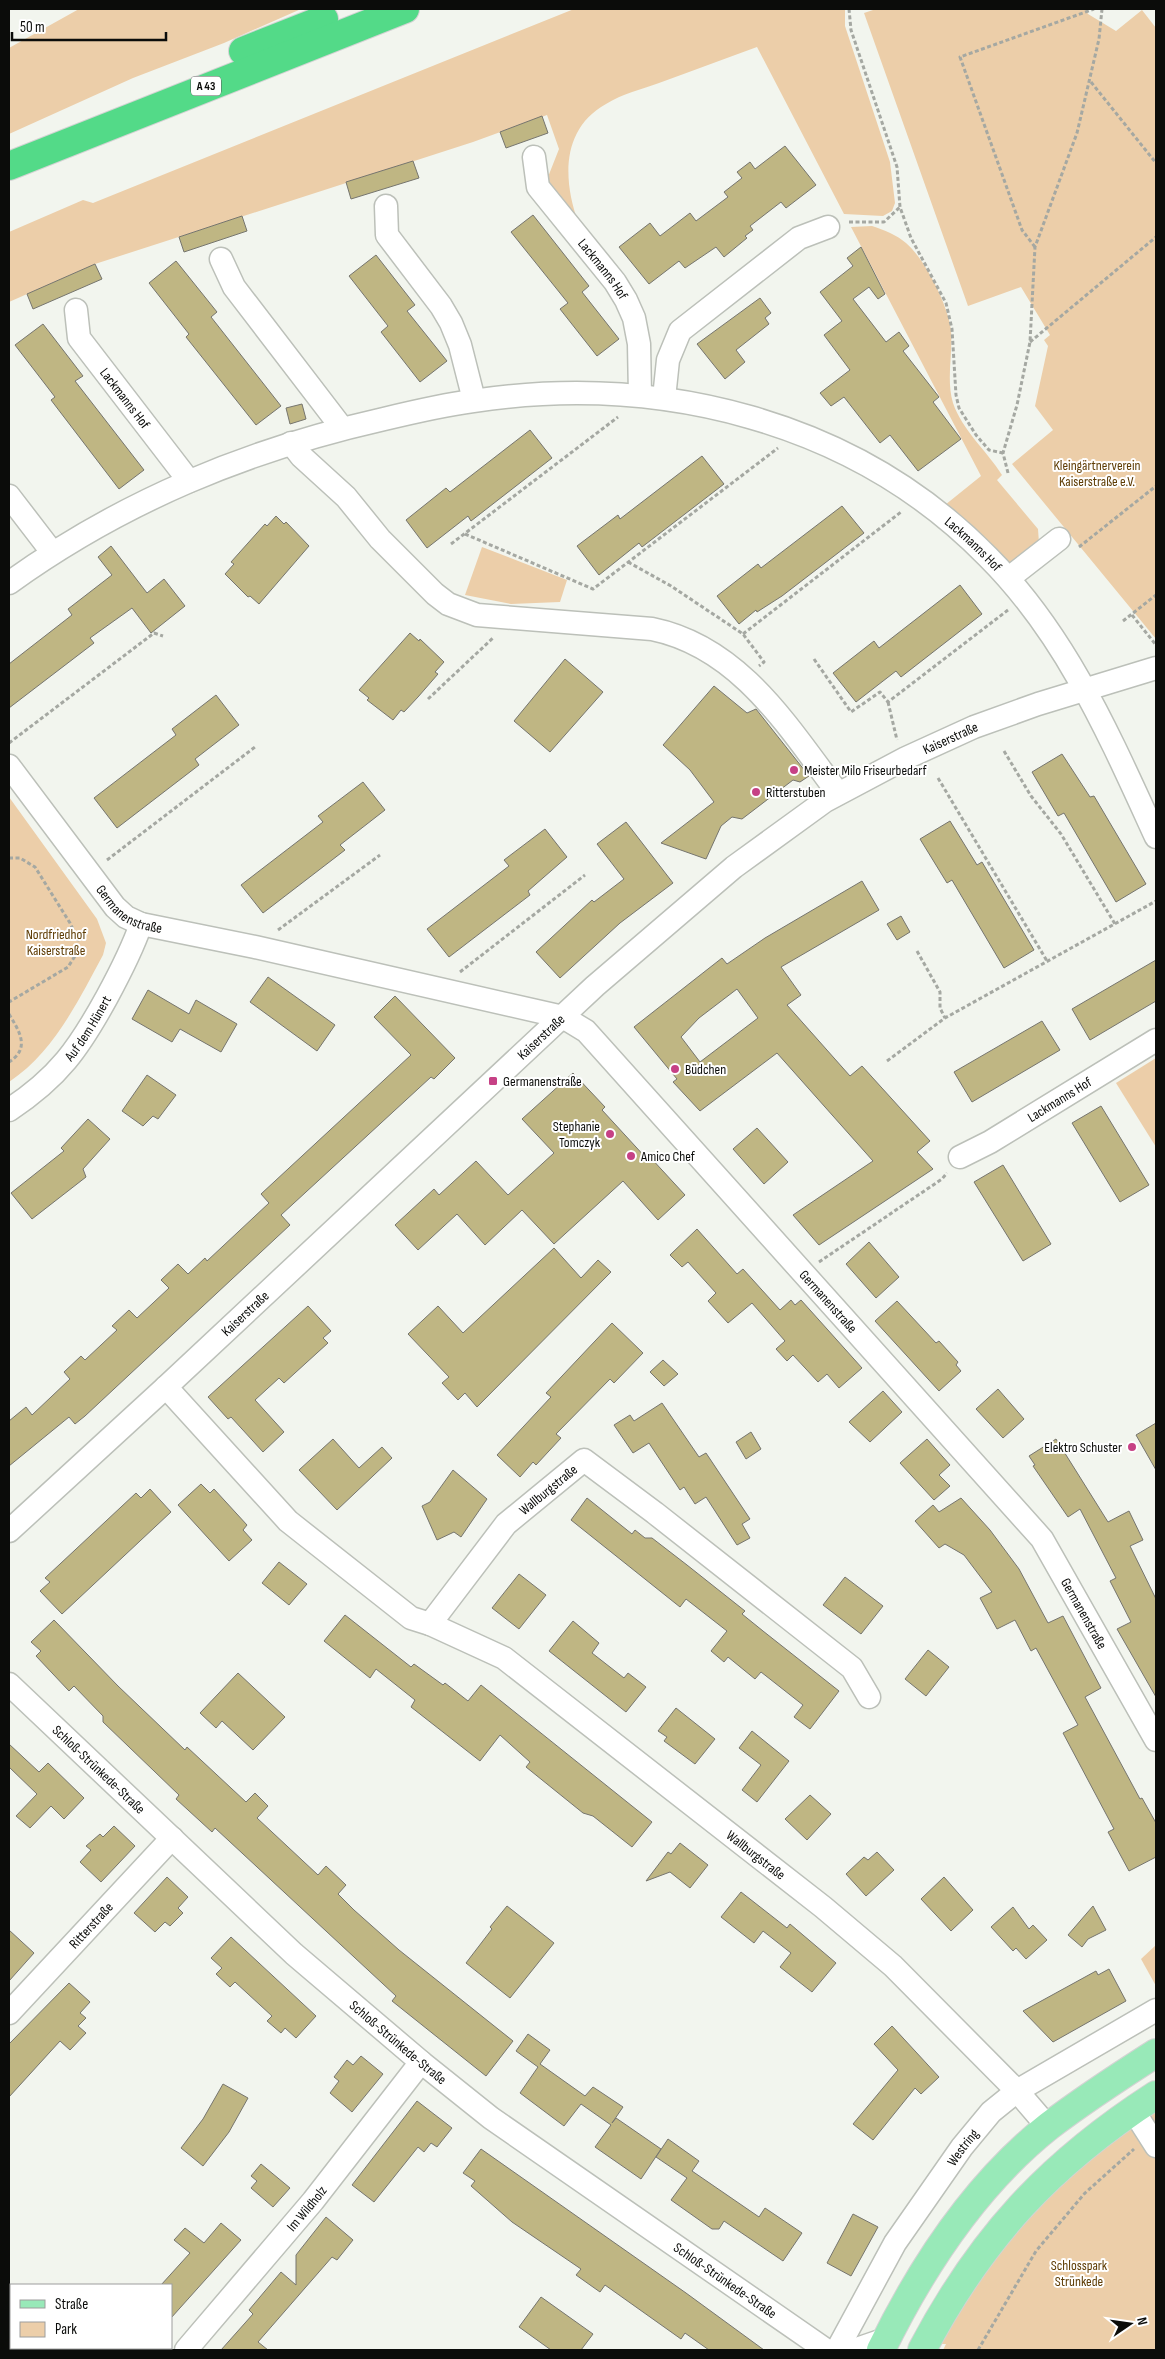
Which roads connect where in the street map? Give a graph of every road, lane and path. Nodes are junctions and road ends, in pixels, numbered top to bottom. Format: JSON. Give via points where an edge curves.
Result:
{"nodes":[{"id":1,"x":352,"y":9,"type":"edge"},
{"id":2,"x":405,"y":9,"type":"edge"},
{"id":3,"x":849,"y":9,"type":"edge"},
{"id":4,"x":1094,"y":9,"type":"edge"},
{"id":5,"x":1102,"y":9,"type":"edge"},
{"id":6,"x":1090,"y":81,"type":"junction"},
{"id":7,"x":9,"y":147,"type":"edge"},
{"id":8,"x":534,"y":157,"type":"dead end"},
{"id":9,"x":1156,"y":163,"type":"edge"},
{"id":10,"x":9,"y":166,"type":"edge"},
{"id":11,"x":386,"y":206,"type":"dead end"},
{"id":12,"x":900,"y":208,"type":"junction"},
{"id":13,"x":828,"y":227,"type":"joint"},
{"id":14,"x":1156,"y":237,"type":"edge"},
{"id":15,"x":1035,"y":247,"type":"junction"},
{"id":16,"x":221,"y":259,"type":"dead end"},
{"id":17,"x":76,"y":310,"type":"dead end"},
{"id":18,"x":1030,"y":342,"type":"junction"},
{"id":19,"x":640,"y":395,"type":"junction"},
{"id":20,"x":664,"y":398,"type":"junction"},
{"id":21,"x":474,"y":400,"type":"junction"},
{"id":22,"x":342,"y":428,"type":"junction"},
{"id":23,"x":799,"y":432,"type":"junction"},
{"id":24,"x":291,"y":443,"type":"junction"},
{"id":25,"x":1003,"y":453,"type":"junction"},
{"id":26,"x":1008,"y":473,"type":"dead end"},
{"id":27,"x":189,"y":481,"type":"junction"},
{"id":28,"x":1156,"y":486,"type":"edge"},
{"id":29,"x":916,"y":495,"type":"junction"},
{"id":30,"x":9,"y":496,"type":"edge"},
{"id":31,"x":465,"y":534,"type":"junction"},
{"id":32,"x":451,"y":544,"type":"dead end"},
{"id":33,"x":1065,"y":546,"type":"joint"},
{"id":34,"x":52,"y":552,"type":"junction"},
{"id":35,"x":628,"y":562,"type":"junction"},
{"id":36,"x":1009,"y":578,"type":"junction"},
{"id":37,"x":9,"y":582,"type":"edge"},
{"id":38,"x":1156,"y":595,"type":"edge"},
{"id":39,"x":1025,"y":597,"type":"junction"},
{"id":40,"x":1132,"y":615,"type":"junction"},
{"id":41,"x":509,"y":617,"type":"junction"},
{"id":42,"x":1124,"y":621,"type":"dead end"},
{"id":43,"x":744,"y":634,"type":"junction"},
{"id":44,"x":163,"y":636,"type":"dead end"},
{"id":45,"x":1156,"y":645,"type":"edge"},
{"id":46,"x":814,"y":659,"type":"dead end"},
{"id":47,"x":1156,"y":668,"type":"edge"},
{"id":48,"x":744,"y":676,"type":"junction"},
{"id":49,"x":1087,"y":690,"type":"junction"},
{"id":50,"x":428,"y":699,"type":"dead end"},
{"id":51,"x":888,"y":702,"type":"junction"},
{"id":52,"x":9,"y":743,"type":"edge"},
{"id":53,"x":255,"y":747,"type":"dead end"},
{"id":54,"x":1004,"y":751,"type":"dead end"},
{"id":55,"x":906,"y":758,"type":"junction"},
{"id":56,"x":9,"y":766,"type":"edge"},
{"id":57,"x":938,"y":778,"type":"dead end"},
{"id":58,"x":838,"y":793,"type":"junction"},
{"id":59,"x":1156,"y":837,"type":"edge"},
{"id":60,"x":380,"y":855,"type":"dead end"},
{"id":61,"x":9,"y":858,"type":"edge"},
{"id":62,"x":90,"y":873,"type":"junction"},
{"id":63,"x":585,"y":875,"type":"dead end"},
{"id":64,"x":1156,"y":901,"type":"edge"},
{"id":65,"x":141,"y":924,"type":"junction"},
{"id":66,"x":1115,"y":924,"type":"junction"},
{"id":67,"x":255,"y":947,"type":"junction"},
{"id":68,"x":917,"y":951,"type":"dead end"},
{"id":69,"x":1047,"y":961,"type":"junction"},
{"id":70,"x":456,"y":992,"type":"junction"},
{"id":71,"x":9,"y":1002,"type":"edge"},
{"id":72,"x":9,"y":1014,"type":"edge"},
{"id":73,"x":563,"y":1017,"type":"junction"},
{"id":74,"x":945,"y":1018,"type":"junction"},
{"id":75,"x":1156,"y":1040,"type":"edge"},
{"id":76,"x":887,"y":1061,"type":"dead end"},
{"id":77,"x":9,"y":1062,"type":"edge"},
{"id":78,"x":9,"y":1110,"type":"edge"},
{"id":79,"x":960,"y":1157,"type":"joint"},
{"id":80,"x":804,"y":1272,"type":"junction"},
{"id":81,"x":166,"y":1387,"type":"junction"},
{"id":82,"x":9,"y":1531,"type":"edge"},
{"id":83,"x":430,"y":1624,"type":"junction"},
{"id":84,"x":9,"y":1684,"type":"edge"},
{"id":85,"x":869,"y":1697,"type":"dead end"},
{"id":86,"x":1156,"y":1740,"type":"edge"},
{"id":87,"x":172,"y":1838,"type":"junction"},
{"id":88,"x":1156,"y":2010,"type":"edge"},
{"id":89,"x":9,"y":2013,"type":"edge"},
{"id":90,"x":1156,"y":2053,"type":"edge"},
{"id":91,"x":421,"y":2062,"type":"junction"},
{"id":92,"x":1017,"y":2091,"type":"junction"},
{"id":93,"x":1156,"y":2095,"type":"edge"},
{"id":94,"x":1133,"y":2110,"type":"junction"},
{"id":95,"x":1048,"y":2127,"type":"junction"},
{"id":96,"x":1154,"y":2139,"type":"edge"},
{"id":97,"x":884,"y":2345,"type":"edge"},
{"id":98,"x":925,"y":2349,"type":"edge"},
{"id":99,"x":186,"y":2350,"type":"edge"},
{"id":100,"x":826,"y":2350,"type":"edge"},
{"id":101,"x":836,"y":2350,"type":"edge"},
{"id":102,"x":854,"y":2350,"type":"edge"},
{"id":103,"x":978,"y":2350,"type":"edge"}],
"edges":[{"from":1,"to":7,"type":"highway","number":"A 43"},
{"from":2,"to":10,"type":"highway","number":"A 43"},
{"from":3,"to":12,"type":"path","via":[[851,30],[896,167]]},
{"from":4,"to":15,"type":"path","via":[[960,56],[1022,230]]},
{"from":5,"to":6,"type":"path"},
{"from":6,"to":9,"type":"path"},
{"from":6,"to":15,"type":"path","via":[[1077,133]]},
{"from":8,"to":19,"type":"street","name":"Lackmanns Hof","via":[[538,186],[626,300],[634,318],[639,344]]},
{"from":11,"to":21,"type":"street","via":[[387,235],[451,324],[460,345]]},
{"from":12,"to":13,"type":"path","via":[[884,222],[851,221]]},
{"from":12,"to":25,"type":"path","via":[[911,238],[946,303],[952,329],[959,408],[989,450]]},
{"from":13,"to":20,"type":"street","via":[[799,238],[680,331],[668,360]]},
{"from":14,"to":18,"type":"path"},
{"from":15,"to":18,"type":"path"},
{"from":16,"to":22,"type":"street","via":[[234,287]]},
{"from":17,"to":27,"type":"street","name":"Lackmanns Hof","via":[[79,338]]},
{"from":18,"to":25,"type":"path"},
{"from":19,"to":20,"type":"street","name":"Lackmanns Hof"},
{"from":19,"to":21,"type":"street","name":"Lackmanns Hof","via":[[570,394]]},
{"from":19,"to":31,"type":"path","via":[[626,410]]},
{"from":20,"to":23,"type":"street","name":"Lackmanns Hof","via":[[727,409]]},
{"from":21,"to":22,"type":"street","name":"Lackmanns Hof"},
{"from":22,"to":24,"type":"street","name":"Lackmanns Hof"},
{"from":23,"to":29,"type":"street","name":"Lackmanns Hof","via":[[852,456]]},
{"from":23,"to":35,"type":"path"},
{"from":24,"to":27,"type":"street","name":"Lackmanns Hof"},
{"from":24,"to":41,"type":"street","via":[[346,497],[380,539],[435,594],[463,611]]},
{"from":25,"to":26,"type":"path"},
{"from":27,"to":34,"type":"street","name":"Lackmanns Hof","via":[[118,513]]},
{"from":28,"to":33,"type":"path"},
{"from":29,"to":36,"type":"street","name":"Lackmanns Hof","via":[[963,533]]},
{"from":29,"to":43,"type":"path","via":[[904,510]]},
{"from":30,"to":34,"type":"street"},
{"from":31,"to":32,"type":"path"},
{"from":31,"to":35,"type":"path","via":[[593,589]]},
{"from":33,"to":36,"type":"street"},
{"from":34,"to":37,"type":"street","name":"Lackmanns Hof"},
{"from":35,"to":43,"type":"path"},
{"from":36,"to":39,"type":"street","name":"Lackmanns Hof"},
{"from":38,"to":40,"type":"path"},
{"from":39,"to":49,"type":"street","name":"Lackmanns Hof"},
{"from":39,"to":51,"type":"path"},
{"from":40,"to":42,"type":"path"},
{"from":40,"to":45,"type":"path"},
{"from":41,"to":48,"type":"street","via":[[666,632],[691,642]]},
{"from":41,"to":50,"type":"path","via":[[507,624]]},
{"from":43,"to":48,"type":"path","via":[[764,662]]},
{"from":44,"to":52,"type":"path","via":[[154,633]]},
{"from":46,"to":51,"type":"path","via":[[851,712],[880,692]]},
{"from":47,"to":49,"type":"street","name":"Kaiserstraße"},
{"from":48,"to":58,"type":"street","via":[[767,699]]},
{"from":49,"to":55,"type":"street","name":"Kaiserstraße","via":[[974,727]]},
{"from":49,"to":59,"type":"street","name":"Lackmanns Hof"},
{"from":51,"to":55,"type":"path","via":[[897,741]]},
{"from":53,"to":62,"type":"path"},
{"from":54,"to":66,"type":"path","via":[[1030,796],[1061,834]]},
{"from":55,"to":58,"type":"street","name":"Kaiserstraße"},
{"from":56,"to":62,"type":"street","name":"Germanenstraße"},
{"from":57,"to":69,"type":"path"},
{"from":58,"to":73,"type":"street","name":"Kaiserstraße","via":[[734,867]]},
{"from":60,"to":67,"type":"path"},
{"from":61,"to":71,"type":"path","via":[[20,858],[35,867],[78,940],[68,967]]},
{"from":62,"to":65,"type":"street","name":"Germanenstraße","via":[[115,907]]},
{"from":63,"to":70,"type":"path","via":[[461,970]]},
{"from":64,"to":66,"type":"path"},
{"from":65,"to":67,"type":"street","name":"Germanenstraße"},
{"from":65,"to":78,"type":"street","name":"Auf dem Hünert","via":[[132,951],[68,1061],[50,1080]]},
{"from":66,"to":69,"type":"path"},
{"from":67,"to":70,"type":"street","name":"Germanenstraße"},
{"from":68,"to":74,"type":"path","via":[[940,992],[940,1008]]},
{"from":69,"to":74,"type":"path"},
{"from":70,"to":73,"type":"street","name":"Germanenstraße"},
{"from":72,"to":77,"type":"path","via":[[22,1043],[20,1052]]},
{"from":73,"to":80,"type":"street","name":"Germanenstraße","via":[[586,1031]]},
{"from":73,"to":81,"type":"street","name":"Kaiserstraße"},
{"from":74,"to":76,"type":"path"},
{"from":75,"to":79,"type":"street","name":"Lackmanns Hof"},
{"from":79,"to":80,"type":"path","via":[[942,1179]]},
{"from":80,"to":86,"type":"street","name":"Germanenstraße","via":[[1042,1539]]},
{"from":81,"to":82,"type":"street","name":"Kaiserstraße"},
{"from":81,"to":83,"type":"street","name":"Wallburgstraße","via":[[288,1521],[411,1618]]},
{"from":83,"to":85,"type":"street","name":"Wallburgstraße","via":[[506,1524],[584,1460],[663,1518],[852,1668]]},
{"from":83,"to":92,"type":"street","name":"Wallburgstraße","via":[[504,1658],[823,1906],[893,1966]]},
{"from":84,"to":87,"type":"street","name":"Schloß-Strünkede-Straße"},
{"from":87,"to":89,"type":"street","name":"Ritterstraße"},
{"from":87,"to":91,"type":"street","name":"Schloß-Strünkede-Straße","via":[[294,1954]]},
{"from":88,"to":92,"type":"street","name":"Westring"},
{"from":90,"to":95,"type":"main road"},
{"from":91,"to":99,"type":"street","name":"Im Wildholz","via":[[313,2201]]},
{"from":91,"to":100,"type":"street","name":"Schloß-Strünkede-Straße","via":[[491,2118]]},
{"from":92,"to":95,"type":"street","name":"Wallburgstraße"},
{"from":92,"to":101,"type":"street","name":"Westring","via":[[991,2112],[932,2188],[895,2243]]},
{"from":93,"to":94,"type":"main road"},
{"from":94,"to":96,"type":"street"},
{"from":94,"to":98,"type":"main road","via":[[1082,2146],[1004,2224],[949,2300]]},
{"from":95,"to":97,"type":"main road","via":[[986,2188],[948,2235]]},
{"from":96,"to":103,"type":"path","via":[[1085,2192],[1036,2250]]},
{"from":97,"to":102,"type":"street"}]}
